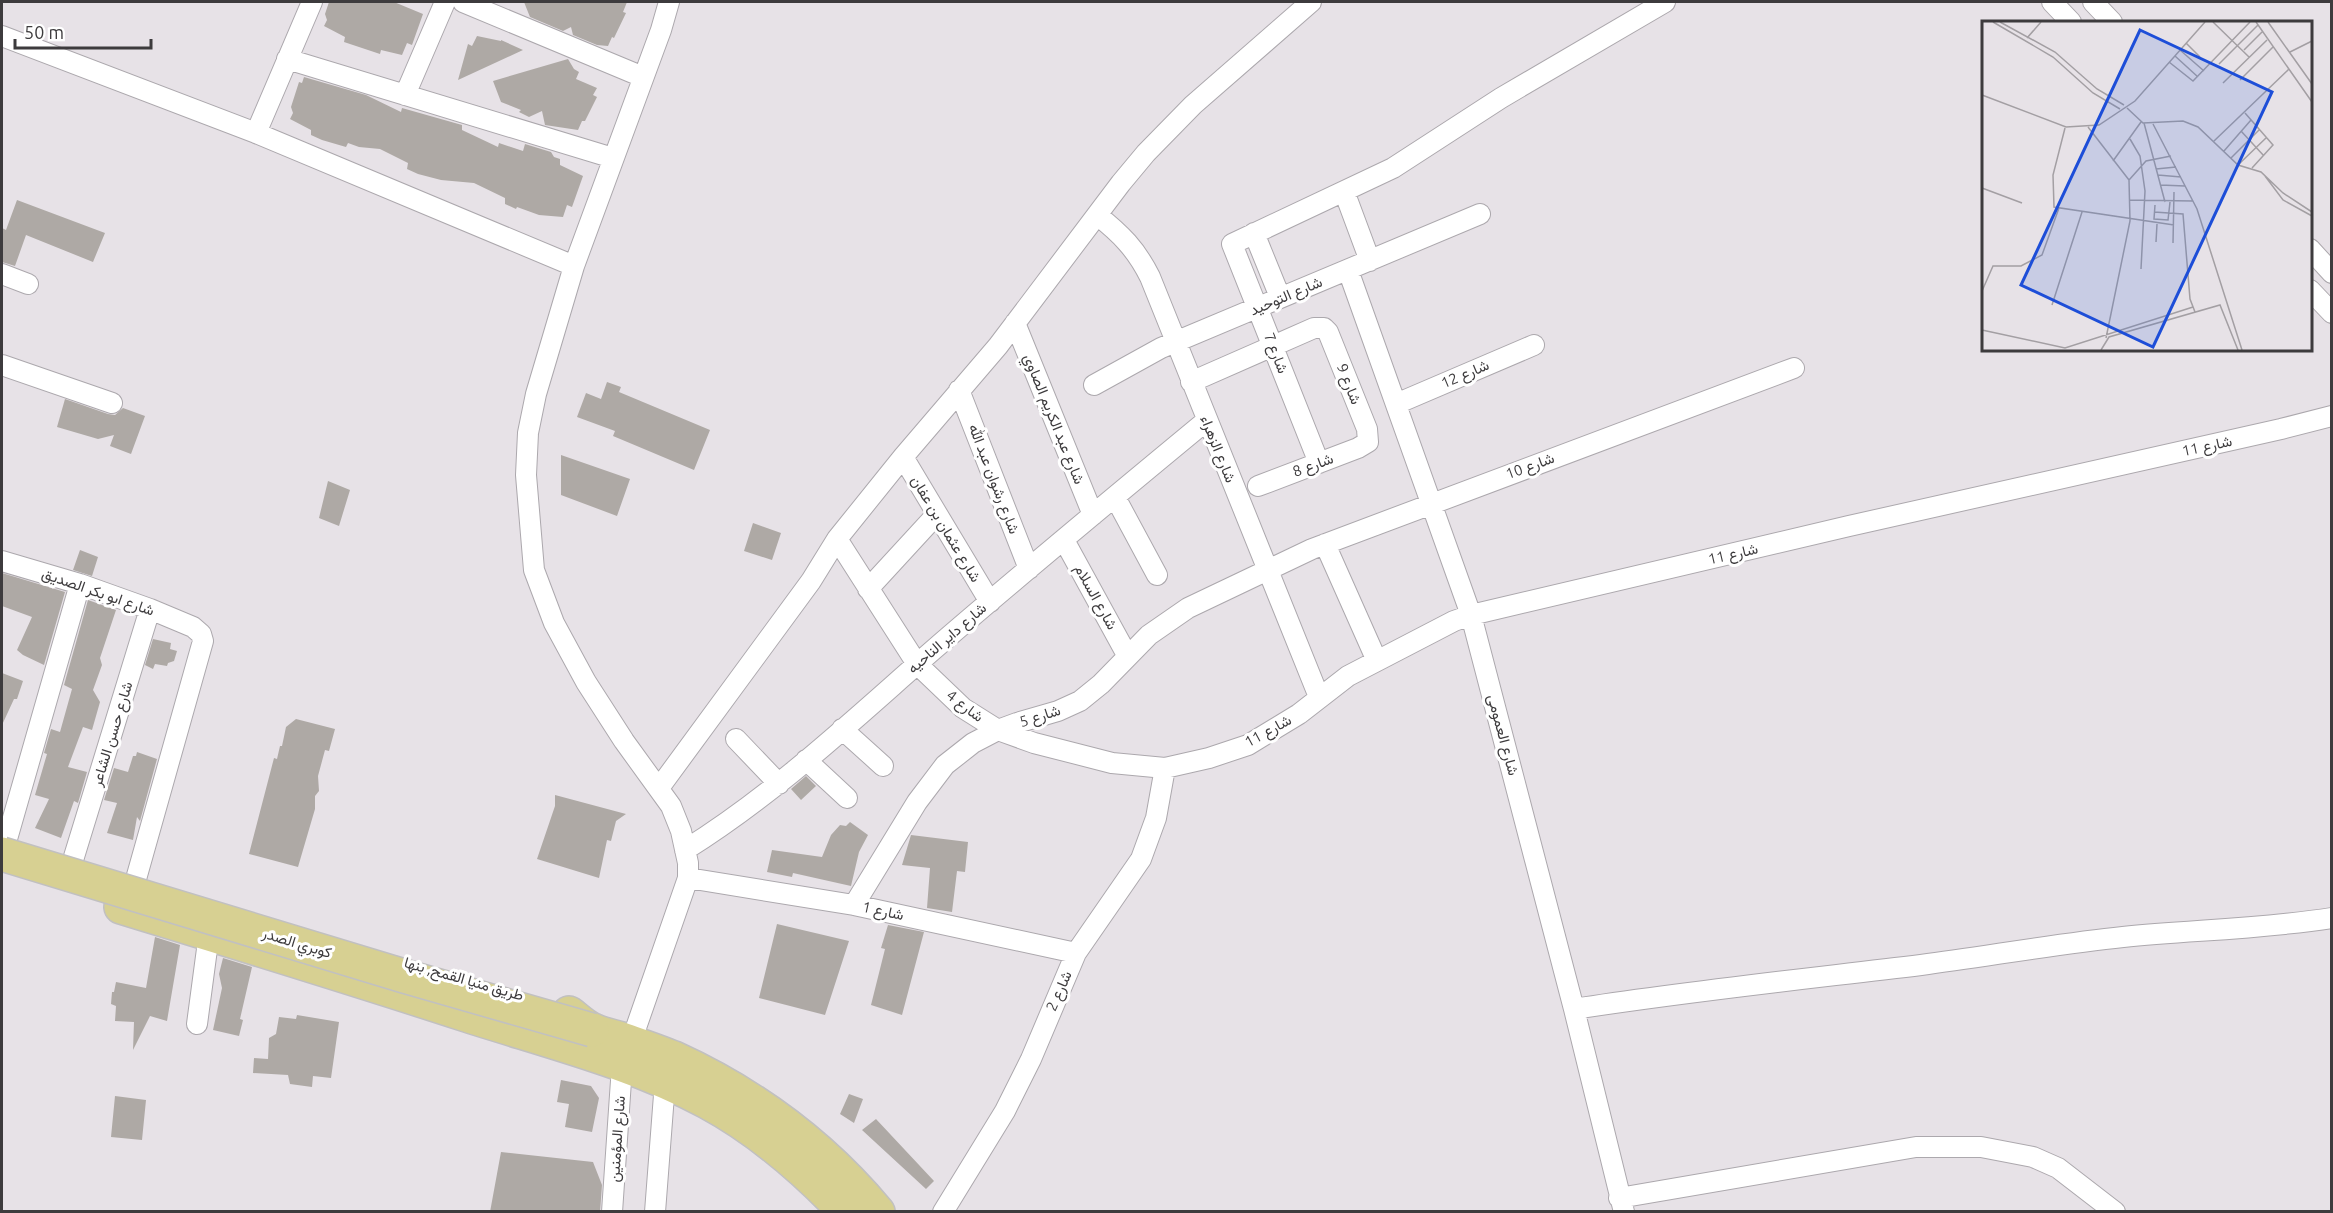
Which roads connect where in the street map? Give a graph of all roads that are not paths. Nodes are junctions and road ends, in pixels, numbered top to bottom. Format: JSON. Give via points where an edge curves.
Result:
{"nodes":[{"id":1,"x":312,"y":2,"type":"edge"},
{"id":2,"x":445,"y":2,"type":"edge"},
{"id":3,"x":463,"y":2,"type":"edge"},
{"id":4,"x":669,"y":2,"type":"edge"},
{"id":5,"x":1311,"y":2,"type":"edge"},
{"id":6,"x":1665,"y":2,"type":"edge"},
{"id":7,"x":2052,"y":2,"type":"edge"},
{"id":8,"x":2093,"y":2,"type":"edge"},
{"id":9,"x":2070,"y":21,"type":"edge"},
{"id":10,"x":2111,"y":21,"type":"edge"},
{"id":11,"x":2,"y":36,"type":"edge"},
{"id":12,"x":287,"y":59,"type":"junction"},
{"id":13,"x":643,"y":77,"type":"junction"},
{"id":14,"x":405,"y":95,"type":"junction"},
{"id":15,"x":256,"y":133,"type":"junction"},
{"id":16,"x":613,"y":158,"type":"junction"},
{"id":17,"x":1344,"y":191,"type":"junction"},
{"id":18,"x":1480,"y":214,"type":"dead end"},
{"id":19,"x":1097,"y":215,"type":"junction"},
{"id":20,"x":1254,"y":233,"type":"junction"},
{"id":21,"x":2312,"y":251,"type":"edge"},
{"id":22,"x":1370,"y":261,"type":"junction"},
{"id":23,"x":574,"y":267,"type":"junction"},
{"id":24,"x":1348,"y":270,"type":"junction"},
{"id":25,"x":2331,"y":273,"type":"edge"},
{"id":26,"x":2,"y":274,"type":"edge"},
{"id":27,"x":28,"y":284,"type":"dead end"},
{"id":28,"x":2312,"y":292,"type":"edge"},
{"id":29,"x":1280,"y":297,"type":"junction"},
{"id":30,"x":1258,"y":307,"type":"junction"},
{"id":31,"x":2331,"y":313,"type":"edge"},
{"id":32,"x":1015,"y":323,"type":"junction"},
{"id":33,"x":1176,"y":342,"type":"junction"},
{"id":34,"x":1273,"y":345,"type":"junction"},
{"id":35,"x":1534,"y":345,"type":"dead end"},
{"id":36,"x":2,"y":364,"type":"edge"},
{"id":37,"x":1794,"y":368,"type":"dead end"},
{"id":38,"x":1191,"y":382,"type":"junction"},
{"id":39,"x":1094,"y":385,"type":"dead end"},
{"id":40,"x":959,"y":390,"type":"junction"},
{"id":41,"x":112,"y":403,"type":"dead end"},
{"id":42,"x":1396,"y":404,"type":"junction"},
{"id":43,"x":2331,"y":416,"type":"edge"},
{"id":44,"x":1206,"y":421,"type":"junction"},
{"id":45,"x":1368,"y":442,"type":"joint"},
{"id":46,"x":903,"y":457,"type":"junction"},
{"id":47,"x":1319,"y":463,"type":"junction"},
{"id":48,"x":1258,"y":486,"type":"dead end"},
{"id":49,"x":1115,"y":497,"type":"junction"},
{"id":50,"x":1432,"y":503,"type":"junction"},
{"id":51,"x":937,"y":514,"type":"junction"},
{"id":52,"x":1093,"y":515,"type":"junction"},
{"id":53,"x":837,"y":539,"type":"junction"},
{"id":54,"x":1064,"y":540,"type":"junction"},
{"id":55,"x":1325,"y":544,"type":"junction"},
{"id":56,"x":2,"y":561,"type":"edge"},
{"id":57,"x":1029,"y":569,"type":"junction"},
{"id":58,"x":1267,"y":569,"type":"junction"},
{"id":59,"x":1157,"y":575,"type":"dead end"},
{"id":60,"x":80,"y":584,"type":"junction"},
{"id":61,"x":868,"y":589,"type":"junction"},
{"id":62,"x":990,"y":602,"type":"junction"},
{"id":63,"x":150,"y":609,"type":"junction"},
{"id":64,"x":1471,"y":615,"type":"junction"},
{"id":65,"x":1127,"y":655,"type":"junction"},
{"id":66,"x":1377,"y":661,"type":"junction"},
{"id":67,"x":917,"y":664,"type":"junction"},
{"id":68,"x":1318,"y":697,"type":"junction"},
{"id":69,"x":842,"y":729,"type":"junction"},
{"id":70,"x":998,"y":730,"type":"junction"},
{"id":71,"x":736,"y":739,"type":"dead end"},
{"id":72,"x":806,"y":760,"type":"junction"},
{"id":73,"x":883,"y":766,"type":"dead end"},
{"id":74,"x":1165,"y":768,"type":"junction"},
{"id":75,"x":780,"y":784,"type":"junction"},
{"id":76,"x":659,"y":788,"type":"junction"},
{"id":77,"x":848,"y":798,"type":"dead end"},
{"id":78,"x":685,"y":850,"type":"junction"},
{"id":79,"x":3,"y":852,"type":"edge"},
{"id":80,"x":68,"y":874,"type":"junction"},
{"id":81,"x":688,"y":878,"type":"junction"},
{"id":82,"x":136,"y":879,"type":"junction"},
{"id":83,"x":854,"y":905,"type":"junction"},
{"id":84,"x":2331,"y":918,"type":"edge"},
{"id":85,"x":209,"y":934,"type":"junction"},
{"id":86,"x":1076,"y":953,"type":"junction"},
{"id":87,"x":425,"y":1001,"type":"junction"},
{"id":88,"x":1574,"y":1009,"type":"junction"},
{"id":89,"x":197,"y":1024,"type":"dead end"},
{"id":90,"x":592,"y":1030,"type":"junction"},
{"id":91,"x":626,"y":1054,"type":"junction"},
{"id":92,"x":665,"y":1082,"type":"junction"},
{"id":93,"x":1622,"y":1205,"type":"edge"},
{"id":94,"x":612,"y":1212,"type":"edge"},
{"id":95,"x":655,"y":1212,"type":"edge"},
{"id":96,"x":845,"y":1212,"type":"edge"},
{"id":97,"x":878,"y":1212,"type":"edge"},
{"id":98,"x":943,"y":1212,"type":"edge"},
{"id":99,"x":2115,"y":1212,"type":"edge"}],
"edges":[{"from":1,"to":12,"type":"street"},
{"from":2,"to":14,"type":"street"},
{"from":3,"to":13,"type":"street"},
{"from":4,"to":13,"type":"street"},
{"from":5,"to":19,"type":"street","via":[[1193,105],[1146,153]]},
{"from":6,"to":17,"type":"street","via":[[1501,98],[1393,168]]},
{"from":7,"to":9,"type":"street"},
{"from":8,"to":10,"type":"street"},
{"from":11,"to":15,"type":"street"},
{"from":12,"to":14,"type":"street"},
{"from":12,"to":15,"type":"street"},
{"from":13,"to":16,"type":"street"},
{"from":14,"to":16,"type":"street"},
{"from":15,"to":23,"type":"street"},
{"from":16,"to":23,"type":"street"},
{"from":17,"to":20,"type":"street"},
{"from":17,"to":22,"type":"street"},
{"from":18,"to":22,"type":"street","name":"شارع التوحيد"},
{"from":19,"to":32,"type":"street"},
{"from":19,"to":33,"type":"street","name":"شارع الزهراء","via":[[1139,255]]},
{"from":20,"to":29,"type":"street"},
{"from":20,"to":30,"type":"street","name":"شارع 7","via":[[1232,244]]},
{"from":21,"to":25,"type":"street"},
{"from":22,"to":24,"type":"street","name":"شارع التوحيد"},
{"from":23,"to":76,"type":"street","via":[[528,434],[526,475],[534,570],[554,622],[586,682]]},
{"from":24,"to":29,"type":"street","name":"شارع التوحيد"},
{"from":24,"to":42,"type":"street","name":"شارع العمومى"},
{"from":26,"to":27,"type":"street"},
{"from":28,"to":31,"type":"street"},
{"from":29,"to":30,"type":"street","name":"شارع التوحيد"},
{"from":30,"to":33,"type":"street","name":"شارع التوحيد"},
{"from":30,"to":34,"type":"street","name":"شارع 7"},
{"from":32,"to":40,"type":"street"},
{"from":32,"to":52,"type":"street","name":"شارع عبد الكريم الصاوي"},
{"from":33,"to":38,"type":"street","name":"شارع الزهراء"},
{"from":33,"to":39,"type":"street","name":"شارع التوحيد"},
{"from":34,"to":38,"type":"street"},
{"from":34,"to":45,"type":"street","name":"شارع 9","via":[[1314,328],[1324,328],[1367,429]]},
{"from":34,"to":47,"type":"street","name":"شارع 7"},
{"from":35,"to":42,"type":"street","name":"شارع 12"},
{"from":36,"to":41,"type":"street"},
{"from":37,"to":50,"type":"street","name":"شارع 10"},
{"from":38,"to":44,"type":"street","name":"شارع الزهراء"},
{"from":40,"to":46,"type":"street"},
{"from":40,"to":57,"type":"street","name":"شارع رشوان عبد الله"},
{"from":42,"to":50,"type":"street","name":"شارع العمومى"},
{"from":43,"to":64,"type":"street","name":"شارع 11"},
{"from":44,"to":49,"type":"street","name":"شارع داير الناحيه"},
{"from":44,"to":58,"type":"street","name":"شارع الزهراء"},
{"from":45,"to":47,"type":"street","name":"شارع 8"},
{"from":46,"to":51,"type":"street","name":"شارع عثمان بن عفان"},
{"from":46,"to":53,"type":"street"},
{"from":47,"to":48,"type":"street","name":"شارع 8"},
{"from":49,"to":52,"type":"street","name":"شارع داير الناحيه"},
{"from":49,"to":59,"type":"street"},
{"from":50,"to":55,"type":"street","name":"شارع 10"},
{"from":50,"to":64,"type":"street","name":"شارع العمومى"},
{"from":51,"to":61,"type":"street"},
{"from":51,"to":62,"type":"street","name":"شارع عثمان بن عفان"},
{"from":52,"to":54,"type":"street","name":"شارع داير الناحيه"},
{"from":53,"to":61,"type":"street","name":"شارع 4"},
{"from":53,"to":76,"type":"street","via":[[811,581]]},
{"from":54,"to":57,"type":"street","name":"شارع داير الناحيه"},
{"from":54,"to":65,"type":"street","name":"شارع السلام"},
{"from":55,"to":58,"type":"street","name":"شارع 10"},
{"from":55,"to":66,"type":"street"},
{"from":56,"to":60,"type":"street","name":"شارع ابو بكر الصديق"},
{"from":57,"to":62,"type":"street","name":"شارع داير الناحيه"},
{"from":58,"to":65,"type":"street","name":"شارع 5","via":[[1167,620]]},
{"from":58,"to":68,"type":"street","name":"شارع الزهراء"},
{"from":60,"to":63,"type":"street","name":"شارع ابو بكر الصديق"},
{"from":60,"to":79,"type":"street"},
{"from":61,"to":67,"type":"street","name":"شارع 4"},
{"from":62,"to":67,"type":"street","name":"شارع داير الناحيه"},
{"from":63,"to":80,"type":"street","name":"شارع حسن الشاعر"},
{"from":63,"to":82,"type":"street","name":"شارع ابو بكر الصديق","via":[[193,627],[203,641]]},
{"from":64,"to":66,"type":"street","name":"شارع 11"},
{"from":64,"to":88,"type":"street","name":"شارع العمومى"},
{"from":65,"to":70,"type":"street","name":"شارع 5","via":[[1080,701]]},
{"from":66,"to":68,"type":"street","name":"شارع 11"},
{"from":67,"to":69,"type":"street","name":"شارع داير الناحيه"},
{"from":67,"to":70,"type":"street","name":"شارع 4","via":[[963,708]]},
{"from":68,"to":74,"type":"street","name":"شارع 11","via":[[1299,714],[1248,745]]},
{"from":69,"to":72,"type":"street","name":"شارع داير الناحيه"},
{"from":69,"to":73,"type":"street"},
{"from":70,"to":74,"type":"street","name":"شارع 4","via":[[1112,763]]},
{"from":70,"to":83,"type":"street","name":"شارع 5","via":[[945,765],[917,802]]},
{"from":71,"to":75,"type":"street"},
{"from":72,"to":75,"type":"street","name":"شارع داير الناحيه"},
{"from":72,"to":77,"type":"street"},
{"from":74,"to":86,"type":"street","name":"شارع 2","via":[[1156,818],[1141,859]]},
{"from":75,"to":78,"type":"street","name":"شارع داير الناحيه","via":[[738,817]]},
{"from":76,"to":78,"type":"street","via":[[676,817]]},
{"from":78,"to":81,"type":"street"},
{"from":79,"to":80,"type":"highway","name":"طريق منيا القمح, بنها"},
{"from":79,"to":87,"type":"highway","name":"كوبري الصدر","via":[[388,981]]},
{"from":79,"to":90,"type":"highway","name":"كوبري الصدر","bridge":true},
{"from":80,"to":82,"type":"highway","name":"طريق منيا القمح, بنها"},
{"from":80,"to":85,"type":"highway","name":"طريق منيا القمح, بنها"},
{"from":81,"to":83,"type":"street","name":"شارع 1"},
{"from":81,"to":91,"type":"street","name":"شارع المؤمنين"},
{"from":82,"to":90,"type":"highway","name":"طريق منيا القمح, بنها","via":[[549,1003]]},
{"from":83,"to":86,"type":"street","name":"شارع 1"},
{"from":84,"to":88,"type":"street","via":[[2055,944]]},
{"from":85,"to":87,"type":"highway","name":"طريق منيا القمح, بنها"},
{"from":85,"to":89,"type":"street"},
{"from":86,"to":98,"type":"street","name":"شارع 2","via":[[1005,1112]]},
{"from":87,"to":91,"type":"highway","name":"طريق منيا القمح, بنها"},
{"from":88,"to":93,"type":"street","name":"شارع العمومى"},
{"from":90,"to":91,"type":"highway","name":"طريق منيا القمح, بنها"},
{"from":91,"to":92,"type":"highway","name":"طريق منيا القمح, بنها"},
{"from":91,"to":94,"type":"street","name":"شارع المؤمنين"},
{"from":91,"to":97,"type":"highway","name":"طريق منيا القمح, بنها","via":[[692,1067],[752,1100],[825,1155]]},
{"from":92,"to":95,"type":"street"},
{"from":92,"to":96,"type":"highway","name":"طريق منيا القمح, بنها","via":[[747,1126],[785,1154]]},
{"from":93,"to":99,"type":"street","via":[[1916,1147],[1981,1147],[2033,1157],[2058,1168]]}]}
